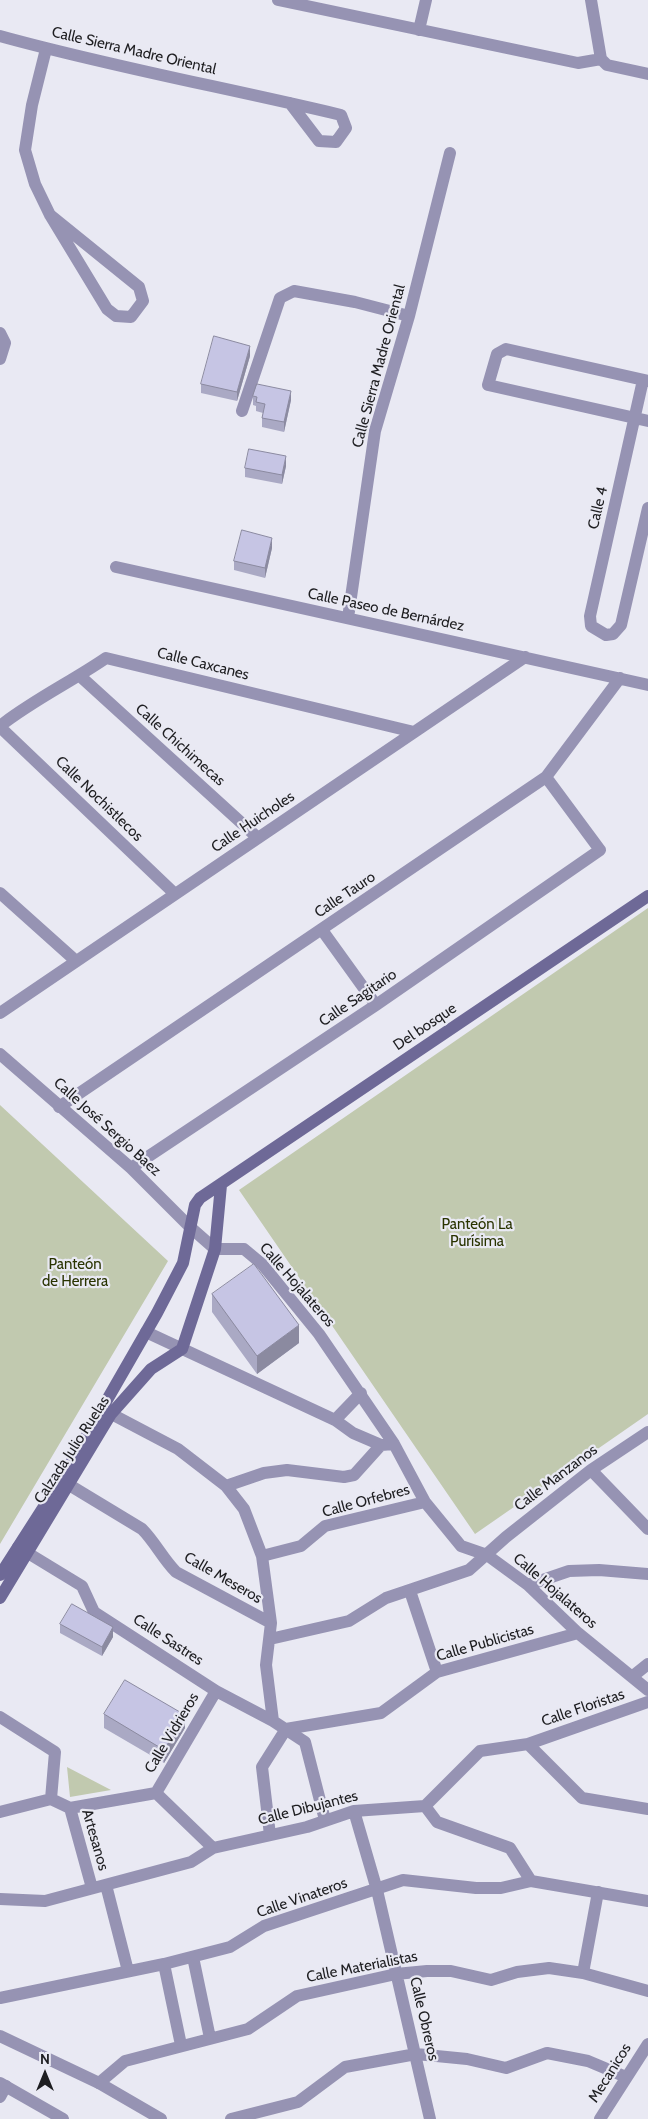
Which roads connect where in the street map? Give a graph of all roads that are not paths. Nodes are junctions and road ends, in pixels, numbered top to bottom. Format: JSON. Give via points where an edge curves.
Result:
{"nodes":[{"id":1,"x":278,"y":0,"type":"edge"},
{"id":2,"x":426,"y":0,"type":"edge"},
{"id":3,"x":590,"y":0,"type":"edge"},
{"id":4,"x":419,"y":30,"type":"junction"},
{"id":5,"x":0,"y":36,"type":"edge"},
{"id":6,"x":46,"y":49,"type":"junction"},
{"id":7,"x":601,"y":59,"type":"junction"},
{"id":8,"x":648,"y":74,"type":"edge"},
{"id":9,"x":290,"y":103,"type":"dead end"},
{"id":10,"x":450,"y":154,"type":"dead end"},
{"id":11,"x":50,"y":216,"type":"junction"},
{"id":12,"x":409,"y":316,"type":"junction"},
{"id":13,"x":0,"y":333,"type":"edge"},
{"id":14,"x":0,"y":358,"type":"edge"},
{"id":15,"x":646,"y":381,"type":"edge"},
{"id":16,"x":242,"y":411,"type":"dead end"},
{"id":17,"x":635,"y":418,"type":"junction"},
{"id":18,"x":648,"y":421,"type":"edge"},
{"id":19,"x":648,"y":508,"type":"edge"},
{"id":20,"x":116,"y":567,"type":"dead end"},
{"id":21,"x":348,"y":618,"type":"junction"},
{"id":22,"x":525,"y":657,"type":"junction"},
{"id":23,"x":80,"y":676,"type":"junction"},
{"id":24,"x":620,"y":678,"type":"junction"},
{"id":25,"x":648,"y":685,"type":"edge"},
{"id":26,"x":0,"y":726,"type":"edge"},
{"id":27,"x":414,"y":732,"type":"junction"},
{"id":28,"x":546,"y":777,"type":"junction"},
{"id":29,"x":258,"y":838,"type":"junction"},
{"id":30,"x":0,"y":893,"type":"edge"},
{"id":31,"x":175,"y":894,"type":"junction"},
{"id":32,"x":648,"y":896,"type":"edge"},
{"id":33,"x":322,"y":930,"type":"junction"},
{"id":34,"x":76,"y":961,"type":"junction"},
{"id":35,"x":376,"y":1005,"type":"junction"},
{"id":36,"x":0,"y":1013,"type":"edge"},
{"id":37,"x":0,"y":1054,"type":"edge"},
{"id":38,"x":58,"y":1107,"type":"junction"},
{"id":39,"x":131,"y":1168,"type":"junction"},
{"id":40,"x":221,"y":1185,"type":"junction"},
{"id":41,"x":190,"y":1227,"type":"junction"},
{"id":42,"x":215,"y":1249,"type":"junction"},
{"id":43,"x":146,"y":1332,"type":"junction"},
{"id":44,"x":182,"y":1349,"type":"junction"},
{"id":45,"x":360,"y":1393,"type":"junction"},
{"id":46,"x":106,"y":1411,"type":"junction"},
{"id":47,"x":335,"y":1420,"type":"junction"},
{"id":48,"x":648,"y":1432,"type":"edge"},
{"id":49,"x":394,"y":1444,"type":"junction"},
{"id":50,"x":381,"y":1446,"type":"junction"},
{"id":51,"x":591,"y":1470,"type":"junction"},
{"id":52,"x":66,"y":1482,"type":"junction"},
{"id":53,"x":226,"y":1486,"type":"junction"},
{"id":54,"x":425,"y":1502,"type":"junction"},
{"id":55,"x":648,"y":1529,"type":"edge"},
{"id":56,"x":23,"y":1550,"type":"junction"},
{"id":57,"x":487,"y":1555,"type":"junction"},
{"id":58,"x":262,"y":1556,"type":"junction"},
{"id":59,"x":648,"y":1574,"type":"edge"},
{"id":60,"x":0,"y":1575,"type":"edge"},
{"id":61,"x":528,"y":1585,"type":"junction"},
{"id":62,"x":410,"y":1591,"type":"junction"},
{"id":63,"x":0,"y":1598,"type":"edge"},
{"id":64,"x":271,"y":1623,"type":"junction"},
{"id":65,"x":578,"y":1633,"type":"junction"},
{"id":66,"x":270,"y":1639,"type":"junction"},
{"id":67,"x":648,"y":1664,"type":"edge"},
{"id":68,"x":437,"y":1672,"type":"junction"},
{"id":69,"x":633,"y":1676,"type":"junction"},
{"id":70,"x":648,"y":1690,"type":"edge"},
{"id":71,"x":216,"y":1691,"type":"junction"},
{"id":72,"x":648,"y":1702,"type":"edge"},
{"id":73,"x":0,"y":1717,"type":"edge"},
{"id":74,"x":273,"y":1721,"type":"junction"},
{"id":75,"x":286,"y":1729,"type":"junction"},
{"id":76,"x":528,"y":1744,"type":"junction"},
{"id":77,"x":156,"y":1793,"type":"junction"},
{"id":78,"x":51,"y":1800,"type":"junction"},
{"id":79,"x":425,"y":1806,"type":"junction"},
{"id":80,"x":70,"y":1808,"type":"junction"},
{"id":81,"x":648,"y":1809,"type":"edge"},
{"id":82,"x":354,"y":1811,"type":"junction"},
{"id":83,"x":0,"y":1812,"type":"edge"},
{"id":84,"x":325,"y":1820,"type":"junction"},
{"id":85,"x":270,"y":1835,"type":"junction"},
{"id":86,"x":213,"y":1848,"type":"junction"},
{"id":87,"x":532,"y":1881,"type":"junction"},
{"id":88,"x":106,"y":1885,"type":"junction"},
{"id":89,"x":92,"y":1888,"type":"junction"},
{"id":90,"x":377,"y":1890,"type":"junction"},
{"id":91,"x":598,"y":1892,"type":"junction"},
{"id":92,"x":0,"y":1899,"type":"edge"},
{"id":93,"x":648,"y":1900,"type":"edge"},
{"id":94,"x":193,"y":1957,"type":"junction"},
{"id":95,"x":164,"y":1964,"type":"junction"},
{"id":96,"x":128,"y":1971,"type":"junction"},
{"id":97,"x":583,"y":1973,"type":"junction"},
{"id":98,"x":396,"y":1974,"type":"junction"},
{"id":99,"x":648,"y":1990,"type":"edge"},
{"id":100,"x":0,"y":1998,"type":"edge"},
{"id":101,"x":0,"y":2036,"type":"edge"},
{"id":102,"x":210,"y":2038,"type":"junction"},
{"id":103,"x":648,"y":2044,"type":"edge"},
{"id":104,"x":181,"y":2045,"type":"junction"},
{"id":105,"x":416,"y":2054,"type":"junction"},
{"id":106,"x":626,"y":2077,"type":"junction"},
{"id":107,"x":98,"y":2082,"type":"junction"},
{"id":108,"x":2,"y":2089,"type":"edge"},
{"id":109,"x":63,"y":2119,"type":"edge"},
{"id":110,"x":161,"y":2119,"type":"edge"},
{"id":111,"x":231,"y":2119,"type":"edge"},
{"id":112,"x":430,"y":2119,"type":"edge"},
{"id":113,"x":600,"y":2119,"type":"edge"}],
"edges":[{"from":1,"to":4,"type":"street"},
{"from":2,"to":4,"type":"street"},
{"from":3,"to":7,"type":"street"},
{"from":4,"to":7,"type":"street","via":[[578,63]]},
{"from":5,"to":6,"type":"street","name":"Calle Sierra Madre Oriental"},
{"from":6,"to":9,"type":"street","name":"Calle Sierra Madre Oriental"},
{"from":6,"to":11,"type":"street","via":[[25,150],[35,184]]},
{"from":7,"to":8,"type":"street","via":[[607,65]]},
{"from":10,"to":12,"type":"street","name":"Calle Sierra Madre Oriental"},
{"from":11,"to":11,"type":"street","via":[[107,310],[116,316],[131,317],[144,301],[139,287]]},
{"from":12,"to":16,"type":"street","via":[[294,291],[280,298]]},
{"from":12,"to":21,"type":"street","name":"Calle Sierra Madre Oriental","via":[[375,431]]},
{"from":13,"to":14,"type":"street","via":[[5,342]]},
{"from":15,"to":17,"type":"street","name":"Calle 4"},
{"from":15,"to":17,"type":"street","via":[[506,350],[497,354],[488,385]]},
{"from":17,"to":18,"type":"street"},
{"from":17,"to":19,"type":"street","name":"Calle 4","via":[[590,616],[591,626],[606,635],[614,634],[621,625]]},
{"from":20,"to":21,"type":"street","name":"Calle Paseo de Bernárdez"},
{"from":21,"to":22,"type":"street","name":"Calle Paseo de Bernárdez"},
{"from":22,"to":24,"type":"street","name":"Calle Paseo de Bernárdez"},
{"from":22,"to":27,"type":"street","name":"Calle Huicholes"},
{"from":23,"to":26,"type":"street","name":"Calle Caxcanes","via":[[21,709]]},
{"from":23,"to":27,"type":"street","name":"Calle Caxcanes","via":[[106,658]]},
{"from":23,"to":29,"type":"street","name":"Calle Chichimecas"},
{"from":24,"to":25,"type":"street","name":"Calle Paseo de Bernárdez"},
{"from":24,"to":28,"type":"street","name":"Calle Tauro"},
{"from":26,"to":31,"type":"street","name":"Calle Nochistlecos"},
{"from":27,"to":29,"type":"street","name":"Calle Huicholes"},
{"from":28,"to":33,"type":"street","name":"Calle Tauro"},
{"from":28,"to":35,"type":"street","name":"Calle Sagitario","via":[[600,850]]},
{"from":29,"to":31,"type":"street","name":"Calle Huicholes"},
{"from":30,"to":34,"type":"street"},
{"from":31,"to":34,"type":"street","name":"Calle Huicholes"},
{"from":32,"to":40,"type":"main road","name":"Del bosque"},
{"from":33,"to":35,"type":"street"},
{"from":33,"to":38,"type":"street","name":"Calle Tauro"},
{"from":34,"to":36,"type":"street","name":"Calle Huicholes"},
{"from":35,"to":39,"type":"street","name":"Calle Sagitario"},
{"from":37,"to":38,"type":"street","name":"Calle José Sergio Baez"},
{"from":38,"to":39,"type":"street","name":"Calle José Sergio Baez"},
{"from":39,"to":41,"type":"street","name":"Calle José Sergio Baez"},
{"from":40,"to":41,"type":"main road","name":"Del bosque","via":[[200,1198]]},
{"from":40,"to":42,"type":"main road"},
{"from":41,"to":42,"type":"street"},
{"from":41,"to":43,"type":"main road","name":"Calzada Julio Ruelas","via":[[183,1263]]},
{"from":42,"to":44,"type":"main road"},
{"from":42,"to":45,"type":"street","name":"Calle Hojalateros","via":[[244,1250],[262,1264],[319,1334]]},
{"from":43,"to":44,"type":"street"},
{"from":43,"to":46,"type":"main road","name":"Calzada Julio Ruelas"},
{"from":44,"to":46,"type":"main road","name":"Calzada Julio Ruelas","via":[[151,1370]]},
{"from":44,"to":47,"type":"street"},
{"from":45,"to":47,"type":"street"},
{"from":45,"to":49,"type":"street","name":"Calle Hojalateros"},
{"from":46,"to":52,"type":"main road","name":"Calzada Julio Ruelas"},
{"from":46,"to":53,"type":"street","via":[[178,1449]]},
{"from":47,"to":50,"type":"street"},
{"from":48,"to":51,"type":"street","name":"Calle Manzanos"},
{"from":49,"to":50,"type":"street"},
{"from":49,"to":54,"type":"street","name":"Calle Hojalateros"},
{"from":50,"to":53,"type":"street","name":"Calle Orfebres","via":[[354,1475],[344,1477],[287,1470],[264,1473]]},
{"from":51,"to":55,"type":"street"},
{"from":51,"to":57,"type":"street","name":"Calle Manzanos"},
{"from":52,"to":56,"type":"main road","name":"Calzada Julio Ruelas"},
{"from":52,"to":64,"type":"street","name":"Calle Meseros","via":[[142,1529],[176,1572]]},
{"from":53,"to":58,"type":"street","via":[[244,1509]]},
{"from":54,"to":57,"type":"street","name":"Calle Hojalateros","via":[[461,1546]]},
{"from":54,"to":58,"type":"street","name":"Calle Orfebres","via":[[325,1526],[301,1546]]},
{"from":56,"to":60,"type":"main road","name":"Calzada Julio Ruelas"},
{"from":56,"to":63,"type":"main road","name":"Calzada Julio Ruelas"},
{"from":56,"to":71,"type":"street","name":"Calle Sastres","via":[[82,1586],[94,1612]]},
{"from":57,"to":61,"type":"street","name":"Calle Hojalateros"},
{"from":57,"to":62,"type":"street","via":[[469,1570]]},
{"from":58,"to":64,"type":"street"},
{"from":59,"to":61,"type":"street","via":[[599,1570],[569,1572]]},
{"from":61,"to":65,"type":"street","name":"Calle Hojalateros"},
{"from":62,"to":66,"type":"street","via":[[386,1598],[349,1621]]},
{"from":62,"to":68,"type":"street"},
{"from":64,"to":66,"type":"street"},
{"from":65,"to":68,"type":"street","name":"Calle Publicistas"},
{"from":65,"to":69,"type":"street","name":"Calle Hojalateros"},
{"from":66,"to":74,"type":"street","via":[[266,1665]]},
{"from":67,"to":69,"type":"street"},
{"from":68,"to":75,"type":"street","name":"Calle Publicistas","via":[[381,1713]]},
{"from":69,"to":70,"type":"street","name":"Calle Hojalateros"},
{"from":71,"to":74,"type":"street","name":"Calle Sastres"},
{"from":71,"to":77,"type":"street","name":"Calle Vidrieros"},
{"from":72,"to":76,"type":"street","name":"Calle Floristas"},
{"from":73,"to":78,"type":"street","via":[[55,1752]]},
{"from":74,"to":75,"type":"street","name":"Calle Sastres"},
{"from":75,"to":84,"type":"street","name":"Calle Sastres","via":[[305,1742]]},
{"from":75,"to":85,"type":"street","via":[[262,1767]]},
{"from":76,"to":79,"type":"street","via":[[480,1750]]},
{"from":76,"to":81,"type":"street","via":[[582,1798]]},
{"from":77,"to":80,"type":"street"},
{"from":77,"to":86,"type":"street"},
{"from":78,"to":80,"type":"street","name":"Artesanos"},
{"from":78,"to":83,"type":"street"},
{"from":79,"to":82,"type":"street","name":"Calle Dibujantes"},
{"from":79,"to":87,"type":"street","via":[[437,1822],[510,1848]]},
{"from":80,"to":89,"type":"street","name":"Artesanos"},
{"from":82,"to":84,"type":"street","name":"Calle Dibujantes"},
{"from":82,"to":90,"type":"street","name":"Calle Obreros"},
{"from":84,"to":85,"type":"street","name":"Calle Dibujantes"},
{"from":85,"to":86,"type":"street","name":"Calle Dibujantes"},
{"from":86,"to":88,"type":"street","name":"Calle Dibujantes","via":[[191,1862]]},
{"from":87,"to":90,"type":"street","name":"Calle Vinateros","via":[[492,1888],[403,1880]]},
{"from":87,"to":91,"type":"street","name":"Calle Vinateros"},
{"from":88,"to":89,"type":"street","name":"Calle Dibujantes"},
{"from":88,"to":96,"type":"street"},
{"from":89,"to":92,"type":"street","name":"Calle Dibujantes","via":[[45,1901]]},
{"from":90,"to":94,"type":"street","name":"Calle Vinateros","via":[[264,1926],[230,1947]]},
{"from":90,"to":98,"type":"street","name":"Calle Obreros"},
{"from":91,"to":93,"type":"street","name":"Calle Vinateros"},
{"from":91,"to":97,"type":"street"},
{"from":94,"to":95,"type":"street","name":"Calle Vinateros"},
{"from":94,"to":102,"type":"street"},
{"from":95,"to":96,"type":"street","name":"Calle Vinateros"},
{"from":95,"to":104,"type":"street"},
{"from":96,"to":100,"type":"street","name":"Calle Vinateros"},
{"from":97,"to":98,"type":"street","name":"Calle Materialistas","via":[[549,1968],[517,1972],[491,1980],[451,1971]]},
{"from":97,"to":99,"type":"street","name":"Calle Materialistas"},
{"from":98,"to":102,"type":"street","name":"Calle Materialistas","via":[[297,1996],[248,2029]]},
{"from":98,"to":105,"type":"street","name":"Calle Obreros"},
{"from":101,"to":107,"type":"street"},
{"from":102,"to":104,"type":"street","name":"Calle Materialistas"},
{"from":103,"to":106,"type":"street","name":"Mecanicos"},
{"from":104,"to":107,"type":"street","name":"Calle Materialistas","via":[[125,2061]]},
{"from":105,"to":106,"type":"street","via":[[467,2059],[506,2068],[547,2053],[588,2061]]},
{"from":105,"to":111,"type":"street","via":[[345,2067],[298,2102]]},
{"from":105,"to":112,"type":"street","name":"Calle Obreros"},
{"from":106,"to":113,"type":"street","name":"Mecanicos"},
{"from":107,"to":110,"type":"street"},
{"from":108,"to":109,"type":"street"}]}
